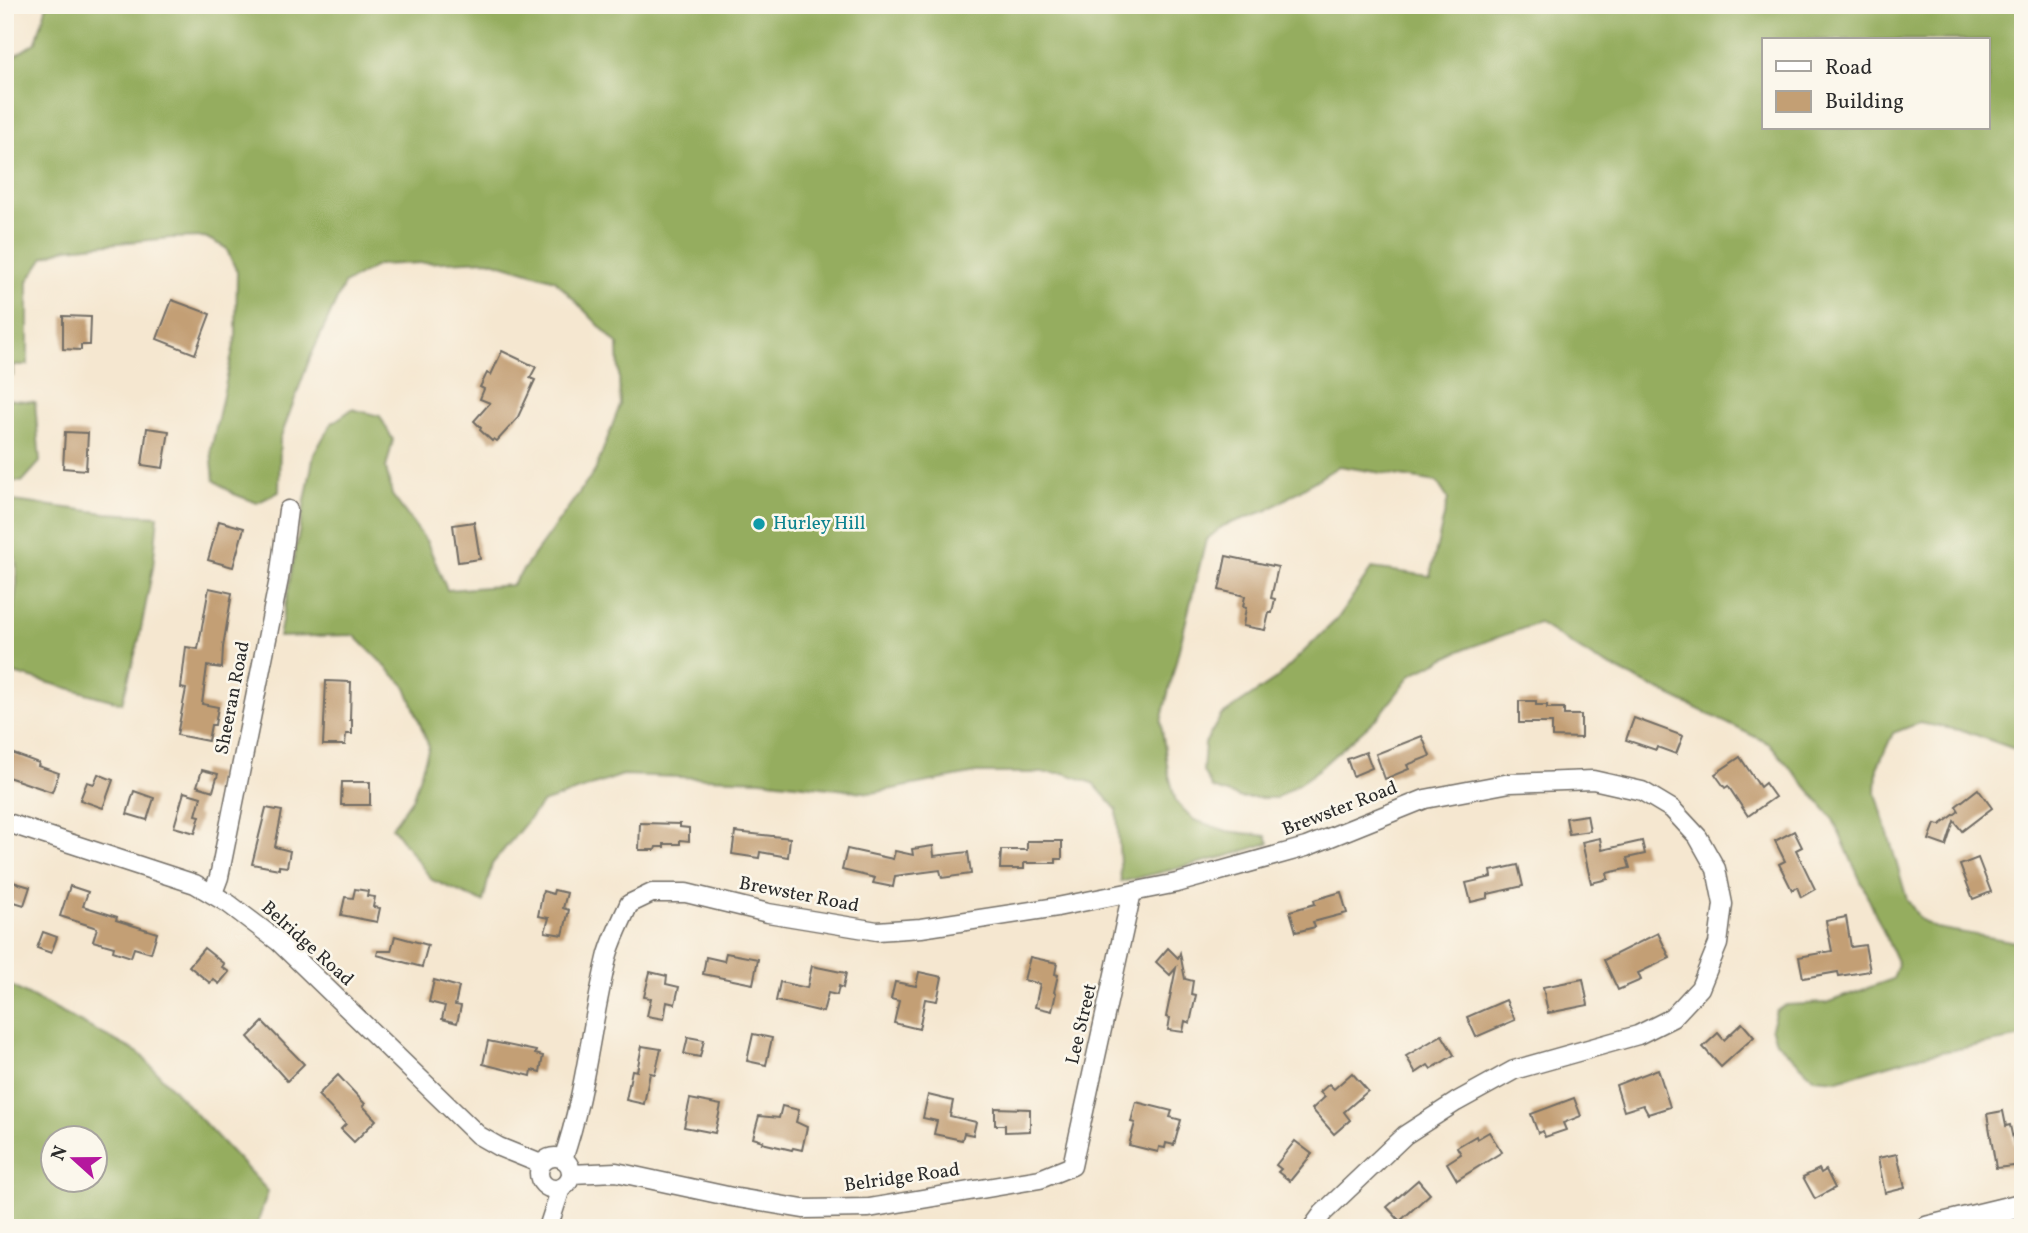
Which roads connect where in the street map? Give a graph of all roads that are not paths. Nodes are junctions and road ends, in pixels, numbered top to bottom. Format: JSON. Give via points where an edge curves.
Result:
{"nodes":[{"id":1,"x":288,"y":510,"type":"dead end"},
{"id":2,"x":5,"y":822,"type":"edge"},
{"id":3,"x":1132,"y":892,"type":"junction"},
{"id":4,"x":213,"y":893,"type":"junction"},
{"id":5,"x":541,"y":1164,"type":"junction"},
{"id":6,"x":1072,"y":1166,"type":"joint"},
{"id":7,"x":565,"y":1173,"type":"junction"},
{"id":8,"x":2023,"y":1206,"type":"edge"},
{"id":9,"x":548,"y":1228,"type":"edge"},
{"id":10,"x":1312,"y":1228,"type":"edge"},
{"id":11,"x":1928,"y":1228,"type":"edge"}],
"edges":[{"from":1,"to":4,"type":"street","name":"Sheeran Road","via":[[279,579]]},
{"from":2,"to":4,"type":"street","name":"Belridge Road"},
{"from":3,"to":6,"type":"street","name":"Lee Street"},
{"from":3,"to":7,"type":"street","name":"Brewster Road","via":[[948,924],[877,931],[768,913],[686,893],[653,893],[629,904],[609,952]]},
{"from":3,"to":10,"type":"street","name":"Brewster Road","via":[[1306,847],[1425,800],[1510,783],[1593,780],[1642,791],[1672,809],[1698,837],[1716,869],[1723,904],[1718,944],[1700,988],[1672,1018],[1638,1035],[1514,1070],[1456,1102],[1405,1135]]},
{"from":4,"to":5,"type":"street","name":"Belridge Road","via":[[279,942],[478,1135]]},
{"from":5,"to":7,"type":"street","name":"Belridge Road","via":[[549,1158]]},
{"from":5,"to":7,"type":"street","via":[[540,1178],[553,1189]]},
{"from":6,"to":7,"type":"street","name":"Belridge Road","via":[[1040,1179],[869,1208],[803,1209],[616,1172]]},
{"from":7,"to":9,"type":"street","name":"Brewster Road"},
{"from":8,"to":11,"type":"street"}]}
